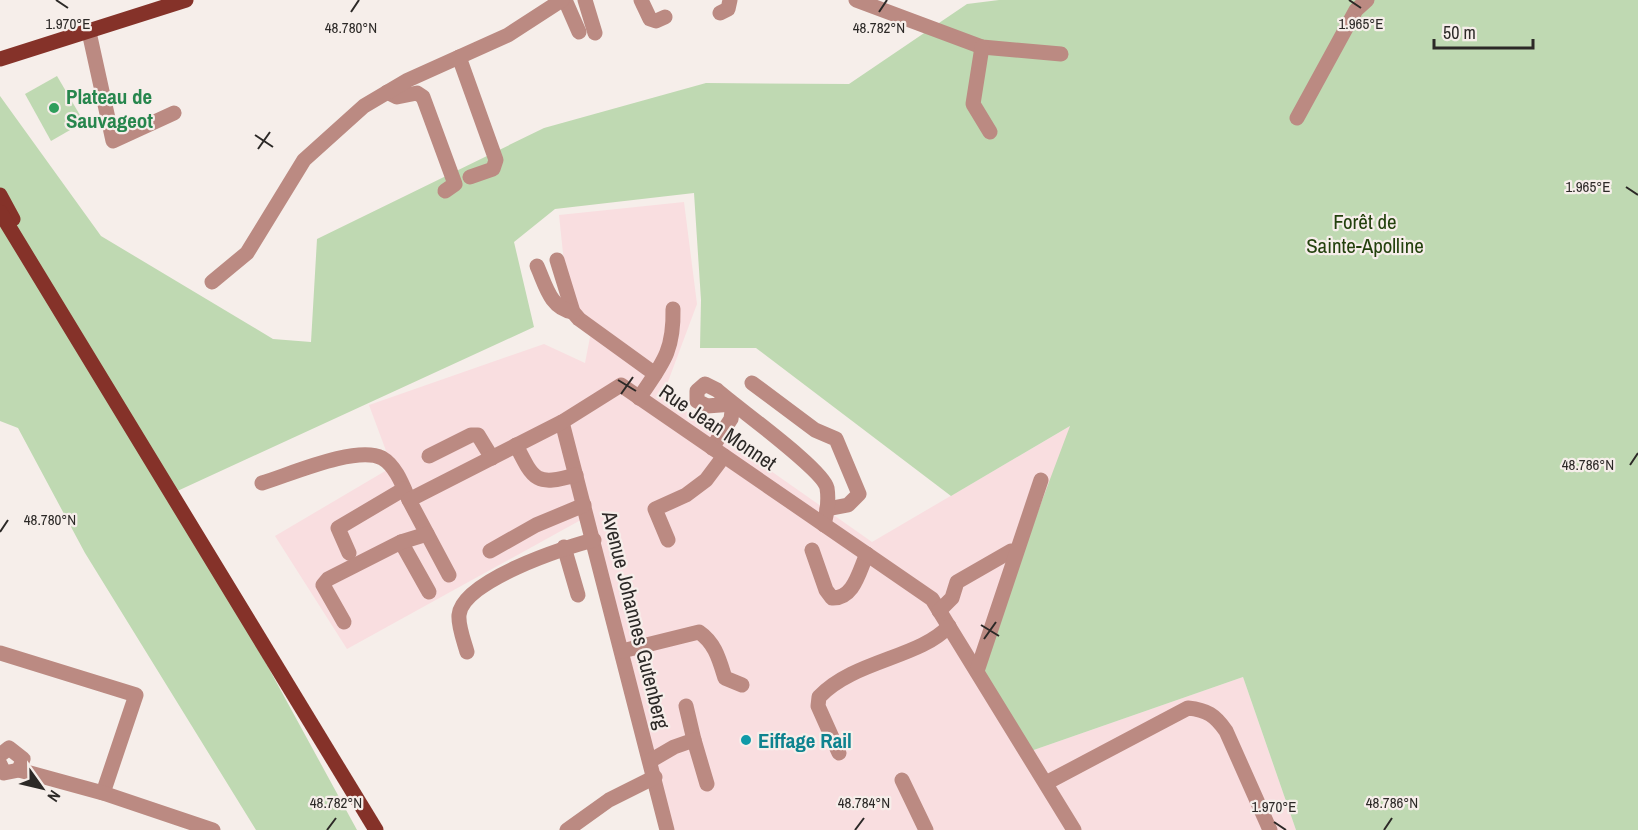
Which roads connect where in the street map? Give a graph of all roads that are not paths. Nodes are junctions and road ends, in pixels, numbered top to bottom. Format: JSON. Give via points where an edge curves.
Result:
{"nodes":[{"id":1,"x":186,"y":0,"type":"edge"},
{"id":2,"x":563,"y":0,"type":"edge"},
{"id":3,"x":585,"y":0,"type":"edge"},
{"id":4,"x":641,"y":0,"type":"edge"},
{"id":5,"x":730,"y":0,"type":"edge"},
{"id":6,"x":856,"y":0,"type":"edge"},
{"id":7,"x":1367,"y":0,"type":"edge"},
{"id":8,"x":720,"y":13,"type":"dead end"},
{"id":9,"x":665,"y":17,"type":"dead end"},
{"id":10,"x":89,"y":32,"type":"junction"},
{"id":11,"x":579,"y":32,"type":"dead end"},
{"id":12,"x":595,"y":33,"type":"dead end"},
{"id":13,"x":982,"y":47,"type":"junction"},
{"id":14,"x":1061,"y":54,"type":"dead end"},
{"id":15,"x":459,"y":57,"type":"junction"},
{"id":16,"x":0,"y":59,"type":"edge"},
{"id":17,"x":387,"y":92,"type":"junction"},
{"id":18,"x":174,"y":113,"type":"dead end"},
{"id":19,"x":1297,"y":118,"type":"dead end"},
{"id":20,"x":990,"y":132,"type":"dead end"},
{"id":21,"x":470,"y":177,"type":"dead end"},
{"id":22,"x":445,"y":191,"type":"dead end"},
{"id":23,"x":0,"y":195,"type":"edge"},
{"id":24,"x":0,"y":212,"type":"edge"},
{"id":25,"x":557,"y":260,"type":"dead end"},
{"id":26,"x":537,"y":266,"type":"dead end"},
{"id":27,"x":212,"y":282,"type":"dead end"},
{"id":28,"x":57,"y":305,"type":"junction"},
{"id":29,"x":673,"y":309,"type":"dead end"},
{"id":30,"x":573,"y":312,"type":"junction"},
{"id":31,"x":655,"y":374,"type":"junction"},
{"id":32,"x":752,"y":383,"type":"dead end"},
{"id":33,"x":639,"y":398,"type":"junction"},
{"id":34,"x":561,"y":422,"type":"junction"},
{"id":35,"x":516,"y":445,"type":"junction"},
{"id":36,"x":718,"y":452,"type":"junction"},
{"id":37,"x":429,"y":456,"type":"dead end"},
{"id":38,"x":492,"y":458,"type":"junction"},
{"id":39,"x":576,"y":475,"type":"junction"},
{"id":40,"x":1041,"y":480,"type":"dead end"},
{"id":41,"x":261,"y":483,"type":"dead end"},
{"id":42,"x":406,"y":495,"type":"junction"},
{"id":43,"x":584,"y":505,"type":"junction"},
{"id":44,"x":828,"y":509,"type":"junction"},
{"id":45,"x":824,"y":525,"type":"junction"},
{"id":46,"x":427,"y":534,"type":"junction"},
{"id":47,"x":594,"y":540,"type":"junction"},
{"id":48,"x":668,"y":540,"type":"dead end"},
{"id":49,"x":401,"y":542,"type":"junction"},
{"id":50,"x":564,"y":547,"type":"junction"},
{"id":51,"x":812,"y":550,"type":"dead end"},
{"id":52,"x":490,"y":551,"type":"dead end"},
{"id":53,"x":1011,"y":551,"type":"dead end"},
{"id":54,"x":349,"y":553,"type":"dead end"},
{"id":55,"x":867,"y":554,"type":"junction"},
{"id":56,"x":449,"y":575,"type":"dead end"},
{"id":57,"x":429,"y":592,"type":"dead end"},
{"id":58,"x":578,"y":595,"type":"dead end"},
{"id":59,"x":939,"y":611,"type":"junction"},
{"id":60,"x":345,"y":622,"type":"dead end"},
{"id":61,"x":949,"y":626,"type":"junction"},
{"id":62,"x":622,"y":651,"type":"junction"},
{"id":63,"x":467,"y":652,"type":"dead end"},
{"id":64,"x":0,"y":653,"type":"edge"},
{"id":65,"x":977,"y":671,"type":"junction"},
{"id":66,"x":742,"y":685,"type":"dead end"},
{"id":67,"x":686,"y":706,"type":"dead end"},
{"id":68,"x":694,"y":740,"type":"junction"},
{"id":69,"x":839,"y":753,"type":"dead end"},
{"id":70,"x":0,"y":755,"type":"edge"},
{"id":71,"x":650,"y":761,"type":"junction"},
{"id":72,"x":0,"y":764,"type":"edge"},
{"id":73,"x":19,"y":770,"type":"junction"},
{"id":74,"x":654,"y":777,"type":"junction"},
{"id":75,"x":902,"y":780,"type":"dead end"},
{"id":76,"x":1046,"y":783,"type":"junction"},
{"id":77,"x":708,"y":784,"type":"dead end"},
{"id":78,"x":103,"y":793,"type":"junction"},
{"id":79,"x":213,"y":830,"type":"edge"},
{"id":80,"x":376,"y":830,"type":"edge"},
{"id":81,"x":567,"y":830,"type":"edge"},
{"id":82,"x":667,"y":830,"type":"edge"},
{"id":83,"x":926,"y":830,"type":"edge"},
{"id":84,"x":1074,"y":830,"type":"edge"},
{"id":85,"x":1270,"y":830,"type":"edge"}],
"edges":[{"from":1,"to":10,"type":"main road"},
{"from":2,"to":11,"type":"street"},
{"from":2,"to":15,"type":"street","via":[[508,34]]},
{"from":3,"to":12,"type":"street"},
{"from":4,"to":9,"type":"street","via":[[650,20]]},
{"from":5,"to":8,"type":"street","via":[[728,9]]},
{"from":6,"to":13,"type":"street"},
{"from":7,"to":19,"type":"street","via":[[1356,10]]},
{"from":10,"to":16,"type":"main road"},
{"from":10,"to":18,"type":"street","via":[[113,141]]},
{"from":13,"to":14,"type":"street"},
{"from":13,"to":20,"type":"street","via":[[973,104]]},
{"from":15,"to":17,"type":"street"},
{"from":15,"to":21,"type":"street","via":[[496,160],[493,169]]},
{"from":17,"to":22,"type":"street","via":[[397,97],[417,93],[423,97],[455,184]]},
{"from":17,"to":27,"type":"street","via":[[364,106],[304,160],[247,253]]},
{"from":23,"to":28,"type":"main road"},
{"from":24,"to":28,"type":"main road"},
{"from":25,"to":30,"type":"street"},
{"from":26,"to":30,"type":"street","via":[[556,305]]},
{"from":28,"to":80,"type":"main road"},
{"from":29,"to":31,"type":"street","via":[[674,336]]},
{"from":30,"to":31,"type":"street"},
{"from":31,"to":33,"type":"street"},
{"from":32,"to":44,"type":"street","via":[[815,430],[836,440],[859,494],[848,505]]},
{"from":33,"to":34,"type":"street","name":"Rue Jean Monnet","via":[[621,386]]},
{"from":33,"to":36,"type":"street","name":"Rue Jean Monnet"},
{"from":34,"to":35,"type":"street","name":"Rue Jean Monnet"},
{"from":34,"to":39,"type":"street","name":"Avenue Johannes Gutenberg"},
{"from":35,"to":38,"type":"street","name":"Rue Jean Monnet"},
{"from":35,"to":39,"type":"street","via":[[529,470],[540,480],[550,482]]},
{"from":36,"to":44,"type":"street","via":[[733,404],[808,464],[827,486]]},
{"from":36,"to":45,"type":"street","name":"Rue Jean Monnet"},
{"from":36,"to":48,"type":"street","via":[[706,480],[686,495],[655,509]]},
{"from":37,"to":38,"type":"street","via":[[478,435]]},
{"from":38,"to":42,"type":"street","name":"Rue Jean Monnet"},
{"from":39,"to":43,"type":"street","name":"Avenue Johannes Gutenberg"},
{"from":40,"to":65,"type":"street"},
{"from":41,"to":42,"type":"street","via":[[353,455],[370,454],[384,459],[399,477]]},
{"from":42,"to":46,"type":"street"},
{"from":42,"to":54,"type":"street","name":"Rue Jean Monnet","via":[[338,528]]},
{"from":43,"to":47,"type":"street","name":"Avenue Johannes Gutenberg"},
{"from":43,"to":52,"type":"street","via":[[536,525]]},
{"from":44,"to":45,"type":"street"},
{"from":45,"to":55,"type":"street","name":"Rue Jean Monnet"},
{"from":46,"to":49,"type":"street"},
{"from":46,"to":56,"type":"street"},
{"from":47,"to":50,"type":"street"},
{"from":47,"to":62,"type":"street","name":"Avenue Johannes Gutenberg"},
{"from":49,"to":57,"type":"street"},
{"from":49,"to":60,"type":"street","via":[[323,585]]},
{"from":50,"to":58,"type":"street"},
{"from":50,"to":63,"type":"street","via":[[528,561],[469,596],[459,616]]},
{"from":51,"to":55,"type":"street","via":[[826,590],[832,598],[841,599],[850,592]]},
{"from":53,"to":59,"type":"street","via":[[957,582],[952,598]]},
{"from":55,"to":59,"type":"street","name":"Rue Jean Monnet","via":[[932,599]]},
{"from":59,"to":61,"type":"street","name":"Rue Jean Monnet"},
{"from":61,"to":65,"type":"street","name":"Rue Jean Monnet"},
{"from":61,"to":69,"type":"street","via":[[938,639],[860,669],[819,697],[818,706]]},
{"from":62,"to":66,"type":"street","via":[[699,632],[715,648],[725,678]]},
{"from":62,"to":71,"type":"street","name":"Avenue Johannes Gutenberg"},
{"from":64,"to":78,"type":"street","via":[[136,695]]},
{"from":65,"to":76,"type":"street","name":"Rue Jean Monnet"},
{"from":67,"to":68,"type":"street"},
{"from":68,"to":71,"type":"street"},
{"from":68,"to":77,"type":"street"},
{"from":70,"to":73,"type":"street","via":[[9,748],[23,759]]},
{"from":71,"to":74,"type":"street","name":"Avenue Johannes Gutenberg"},
{"from":72,"to":73,"type":"street","via":[[4,773]]},
{"from":73,"to":78,"type":"street"},
{"from":74,"to":81,"type":"street","via":[[609,800]]},
{"from":74,"to":82,"type":"street","name":"Avenue Johannes Gutenberg"},
{"from":75,"to":83,"type":"street"},
{"from":76,"to":84,"type":"street","name":"Rue Jean Monnet"},
{"from":76,"to":85,"type":"street","via":[[1188,708],[1203,709],[1216,716],[1226,731]]},
{"from":78,"to":79,"type":"street"}]}
